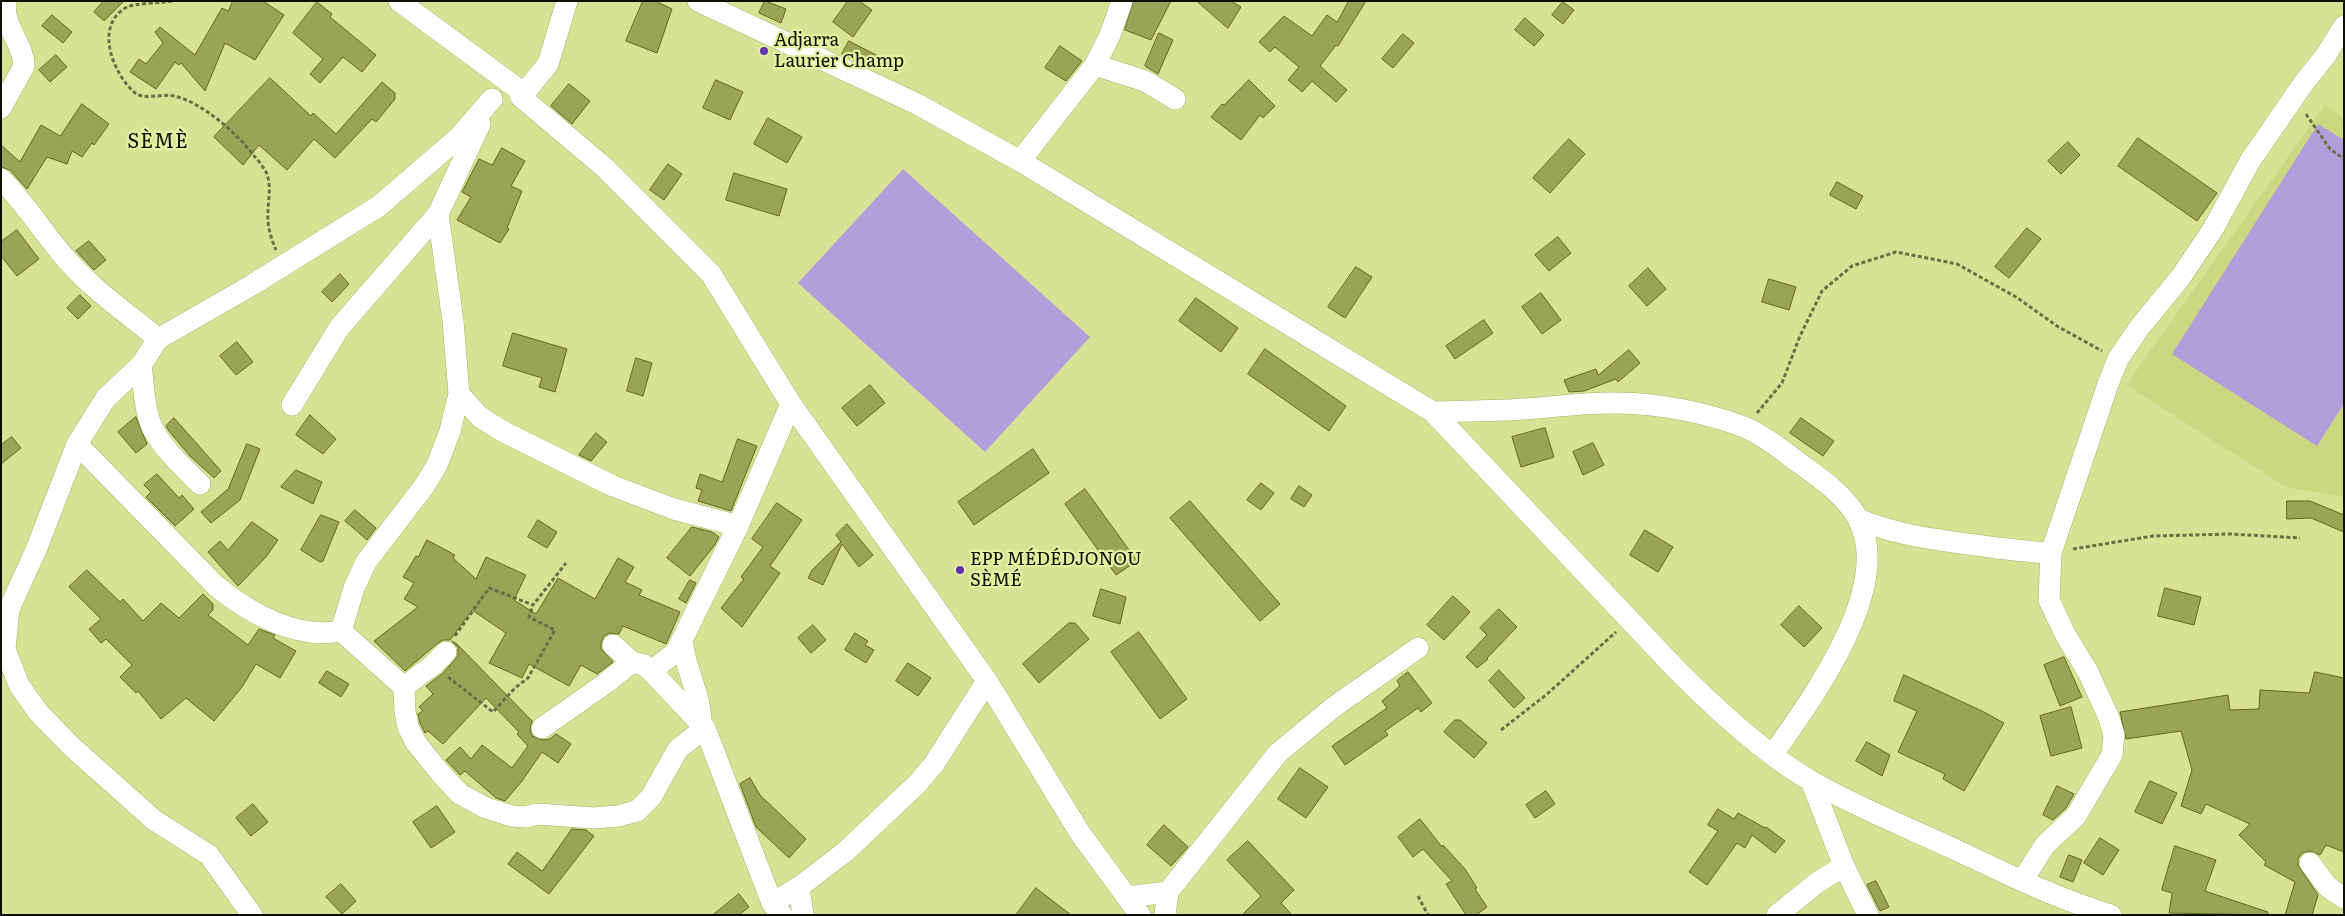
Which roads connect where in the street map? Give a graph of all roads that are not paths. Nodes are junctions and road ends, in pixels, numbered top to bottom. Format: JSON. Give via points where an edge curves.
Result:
{"nodes":[{"id":1,"x":6,"y":1,"type":"edge"},
{"id":2,"x":400,"y":1,"type":"edge"},
{"id":3,"x":567,"y":1,"type":"edge"},
{"id":4,"x":698,"y":1,"type":"edge"},
{"id":5,"x":1122,"y":1,"type":"edge"},
{"id":6,"x":2344,"y":26,"type":"edge"},
{"id":7,"x":1094,"y":65,"type":"junction"},
{"id":8,"x":520,"y":93,"type":"junction"},
{"id":9,"x":492,"y":98,"type":"junction"},
{"id":10,"x":1175,"y":99,"type":"dead end"},
{"id":11,"x":1,"y":108,"type":"edge"},
{"id":12,"x":1020,"y":161,"type":"junction"},
{"id":13,"x":1,"y":179,"type":"edge"},
{"id":14,"x":438,"y":214,"type":"junction"},
{"id":15,"x":158,"y":338,"type":"junction"},
{"id":16,"x":141,"y":366,"type":"junction"},
{"id":17,"x":459,"y":394,"type":"junction"},
{"id":18,"x":791,"y":404,"type":"junction"},
{"id":19,"x":292,"y":405,"type":"dead end"},
{"id":20,"x":1433,"y":412,"type":"junction"},
{"id":21,"x":76,"y":444,"type":"junction"},
{"id":22,"x":200,"y":484,"type":"dead end"},
{"id":23,"x":1858,"y":519,"type":"junction"},
{"id":24,"x":738,"y":526,"type":"junction"},
{"id":25,"x":2050,"y":553,"type":"junction"},
{"id":26,"x":341,"y":631,"type":"junction"},
{"id":27,"x":682,"y":640,"type":"junction"},
{"id":28,"x":613,"y":645,"type":"dead end"},
{"id":29,"x":3,"y":647,"type":"edge"},
{"id":30,"x":1418,"y":648,"type":"dead end"},
{"id":31,"x":440,"y":658,"type":"road end"},
{"id":32,"x":632,"y":662,"type":"junction"},
{"id":33,"x":651,"y":672,"type":"junction"},
{"id":34,"x":987,"y":681,"type":"junction"},
{"id":35,"x":404,"y":687,"type":"junction"},
{"id":36,"x":703,"y":726,"type":"junction"},
{"id":37,"x":542,"y":728,"type":"dead end"},
{"id":38,"x":1773,"y":754,"type":"junction"},
{"id":39,"x":1811,"y":781,"type":"junction"},
{"id":40,"x":2310,"y":863,"type":"dead end"},
{"id":41,"x":1844,"y":866,"type":"junction"},
{"id":42,"x":2022,"y":881,"type":"junction"},
{"id":43,"x":799,"y":887,"type":"junction"},
{"id":44,"x":1168,"y":892,"type":"junction"},
{"id":45,"x":1126,"y":897,"type":"junction"},
{"id":46,"x":2344,"y":898,"type":"edge"},
{"id":47,"x":777,"y":909,"type":"edge"},
{"id":48,"x":2099,"y":913,"type":"edge"},
{"id":49,"x":252,"y":915,"type":"edge"},
{"id":50,"x":803,"y":915,"type":"edge"},
{"id":51,"x":1140,"y":915,"type":"edge"},
{"id":52,"x":1165,"y":915,"type":"edge"},
{"id":53,"x":1776,"y":915,"type":"edge"},
{"id":54,"x":1868,"y":915,"type":"edge"}],
"edges":[{"from":1,"to":11,"type":"street","via":[[6,19],[24,58],[24,66]]},
{"from":2,"to":8,"type":"street"},
{"from":3,"to":8,"type":"street","via":[[548,64]]},
{"from":4,"to":12,"type":"street","via":[[916,104]]},
{"from":5,"to":7,"type":"street","via":[[1110,35]]},
{"from":6,"to":25,"type":"street","via":[[2250,161],[2213,229],[2180,278],[2118,359]]},
{"from":7,"to":10,"type":"street","via":[[1145,81]]},
{"from":7,"to":12,"type":"street"},
{"from":8,"to":9,"type":"street"},
{"from":8,"to":18,"type":"street","via":[[604,167],[711,274]]},
{"from":9,"to":14,"type":"street"},
{"from":9,"to":15,"type":"street","via":[[459,137],[379,206]]},
{"from":12,"to":20,"type":"street"},
{"from":13,"to":15,"type":"street","via":[[74,268]]},
{"from":14,"to":17,"type":"street"},
{"from":14,"to":19,"type":"street","via":[[338,328]]},
{"from":15,"to":16,"type":"street"},
{"from":16,"to":21,"type":"street","via":[[106,398]]},
{"from":16,"to":22,"type":"street","via":[[153,430],[170,454]]},
{"from":17,"to":24,"type":"street","via":[[480,417],[504,432],[612,486],[674,509]]},
{"from":17,"to":26,"type":"street","via":[[437,465],[426,485],[366,562]]},
{"from":18,"to":24,"type":"street"},
{"from":18,"to":34,"type":"street"},
{"from":20,"to":23,"type":"street","via":[[1522,410],[1619,402],[1708,416],[1745,428],[1775,444],[1831,486]]},
{"from":20,"to":38,"type":"street","via":[[1715,708]]},
{"from":21,"to":26,"type":"street","via":[[231,598],[281,624],[312,633]]},
{"from":21,"to":29,"type":"street","via":[[36,550],[9,610]]},
{"from":23,"to":25,"type":"street","via":[[1923,539]]},
{"from":23,"to":38,"type":"street","via":[[1867,546],[1867,568],[1853,620],[1813,698]]},
{"from":24,"to":27,"type":"street"},
{"from":25,"to":42,"type":"street","via":[[2049,600],[2088,672],[2114,735],[2112,755],[2076,816],[2045,845]]},
{"from":26,"to":35,"type":"street"},
{"from":27,"to":33,"type":"street","via":[[676,652]]},
{"from":27,"to":36,"type":"street","via":[[684,657],[699,698]]},
{"from":28,"to":32,"type":"street"},
{"from":29,"to":49,"type":"street","via":[[19,685],[38,712],[154,820],[209,855]]},
{"from":30,"to":44,"type":"street","via":[[1335,706],[1278,753]]},
{"from":31,"to":35,"type":"street"},
{"from":32,"to":33,"type":"street","via":[[644,665]]},
{"from":32,"to":37,"type":"street"},
{"from":33,"to":36,"type":"street"},
{"from":34,"to":43,"type":"street","via":[[934,764],[917,784],[845,852]]},
{"from":34,"to":45,"type":"street","via":[[1080,833]]},
{"from":35,"to":36,"type":"street","via":[[408,727],[416,743],[442,775],[460,794],[486,808],[512,816],[537,814],[594,818],[637,811],[652,797],[678,749]]},
{"from":36,"to":47,"type":"street"},
{"from":38,"to":39,"type":"street"},
{"from":39,"to":41,"type":"street"},
{"from":39,"to":42,"type":"street"},
{"from":40,"to":46,"type":"street","via":[[2328,887]]},
{"from":41,"to":53,"type":"street"},
{"from":41,"to":54,"type":"street"},
{"from":42,"to":48,"type":"street"},
{"from":43,"to":47,"type":"street"},
{"from":43,"to":50,"type":"street"},
{"from":44,"to":45,"type":"street"},
{"from":44,"to":52,"type":"street"},
{"from":45,"to":51,"type":"street"}]}
